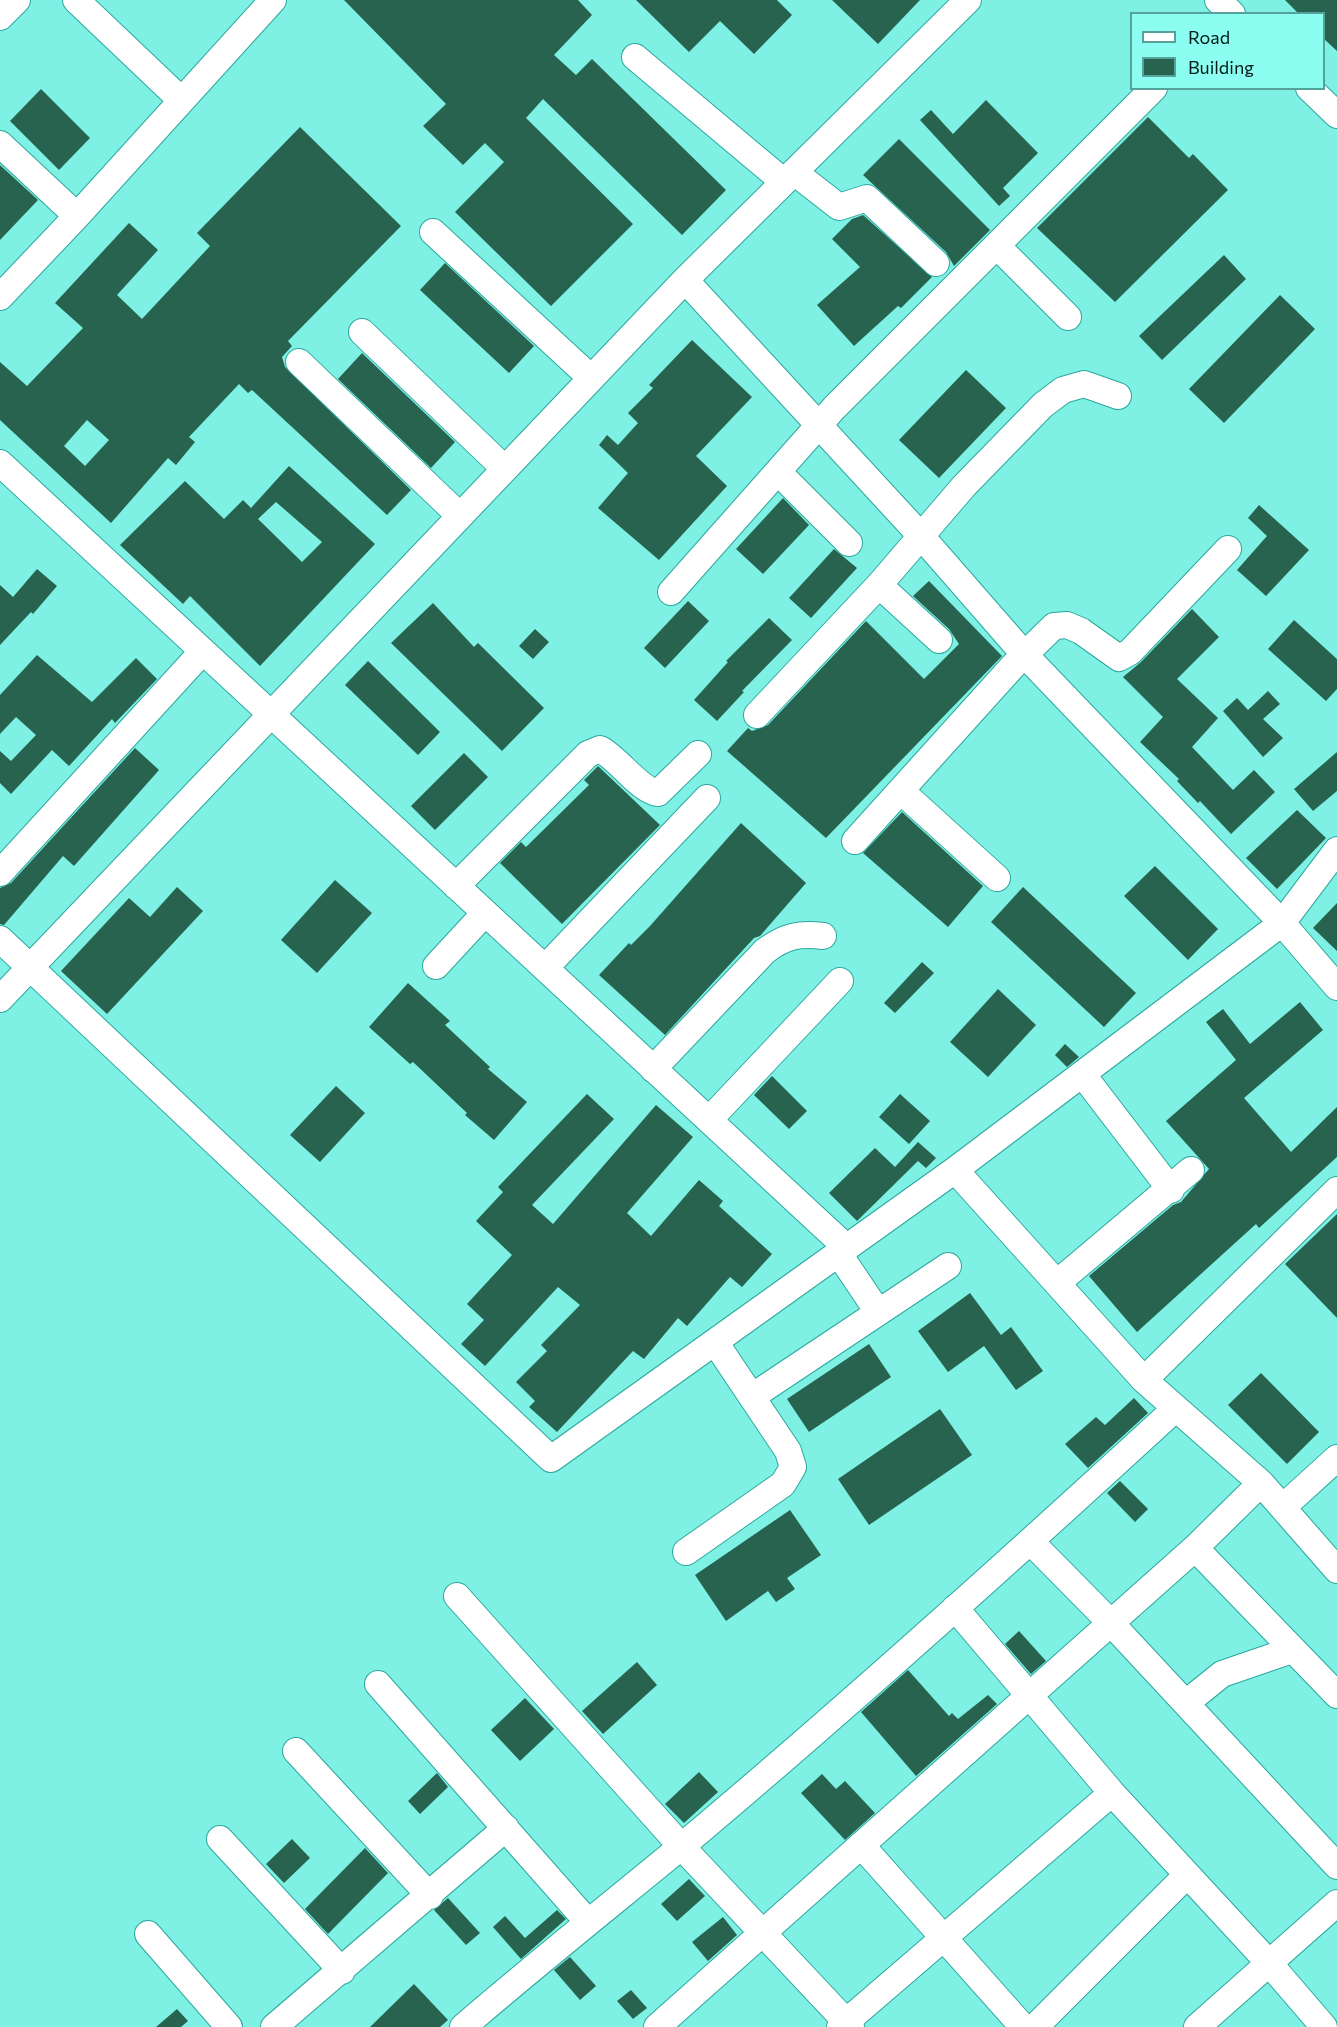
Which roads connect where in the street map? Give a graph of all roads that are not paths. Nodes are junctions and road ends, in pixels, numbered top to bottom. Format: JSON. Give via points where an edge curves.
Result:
{"nodes":[{"id":1,"x":17,"y":0,"type":"edge"},
{"id":2,"x":76,"y":0,"type":"edge"},
{"id":3,"x":273,"y":0,"type":"edge"},
{"id":4,"x":968,"y":0,"type":"edge"},
{"id":5,"x":0,"y":17,"type":"edge"},
{"id":6,"x":635,"y":57,"type":"dead end"},
{"id":7,"x":1152,"y":90,"type":"edge"},
{"id":8,"x":1311,"y":90,"type":"edge"},
{"id":9,"x":180,"y":99,"type":"junction"},
{"id":10,"x":1337,"y":115,"type":"edge"},
{"id":11,"x":0,"y":144,"type":"edge"},
{"id":12,"x":789,"y":177,"type":"junction"},
{"id":13,"x":77,"y":216,"type":"junction"},
{"id":14,"x":433,"y":232,"type":"dead end"},
{"id":15,"x":998,"y":247,"type":"junction"},
{"id":16,"x":936,"y":263,"type":"dead end"},
{"id":17,"x":685,"y":280,"type":"junction"},
{"id":18,"x":0,"y":297,"type":"edge"},
{"id":19,"x":1068,"y":317,"type":"dead end"},
{"id":20,"x":362,"y":332,"type":"dead end"},
{"id":21,"x":299,"y":362,"type":"dead end"},
{"id":22,"x":591,"y":378,"type":"junction"},
{"id":23,"x":1118,"y":396,"type":"dead end"},
{"id":24,"x":818,"y":427,"type":"junction"},
{"id":25,"x":0,"y":463,"type":"edge"},
{"id":26,"x":505,"y":469,"type":"junction"},
{"id":27,"x":779,"y":473,"type":"junction"},
{"id":28,"x":460,"y":516,"type":"junction"},
{"id":29,"x":921,"y":536,"type":"junction"},
{"id":30,"x":849,"y":543,"type":"dead end"},
{"id":31,"x":1228,"y":549,"type":"dead end"},
{"id":32,"x":879,"y":585,"type":"junction"},
{"id":33,"x":671,"y":592,"type":"dead end"},
{"id":34,"x":939,"y":640,"type":"dead end"},
{"id":35,"x":203,"y":651,"type":"junction"},
{"id":36,"x":1024,"y":654,"type":"junction"},
{"id":37,"x":272,"y":715,"type":"junction"},
{"id":38,"x":757,"y":715,"type":"dead end"},
{"id":39,"x":698,"y":754,"type":"dead end"},
{"id":40,"x":901,"y":790,"type":"junction"},
{"id":41,"x":707,"y":798,"type":"dead end"},
{"id":42,"x":855,"y":841,"type":"dead end"},
{"id":43,"x":1337,"y":850,"type":"edge"},
{"id":44,"x":0,"y":873,"type":"edge"},
{"id":45,"x":997,"y":878,"type":"dead end"},
{"id":46,"x":456,"y":886,"type":"junction"},
{"id":47,"x":485,"y":913,"type":"junction"},
{"id":48,"x":1282,"y":924,"type":"junction"},
{"id":49,"x":823,"y":936,"type":"dead end"},
{"id":50,"x":0,"y":939,"type":"edge"},
{"id":51,"x":436,"y":966,"type":"dead end"},
{"id":52,"x":31,"y":968,"type":"junction"},
{"id":53,"x":545,"y":968,"type":"junction"},
{"id":54,"x":840,"y":981,"type":"dead end"},
{"id":55,"x":1337,"y":987,"type":"edge"},
{"id":56,"x":0,"y":999,"type":"edge"},
{"id":57,"x":653,"y":1069,"type":"junction"},
{"id":58,"x":1083,"y":1075,"type":"junction"},
{"id":59,"x":709,"y":1120,"type":"junction"},
{"id":60,"x":955,"y":1170,"type":"junction"},
{"id":61,"x":1191,"y":1170,"type":"dead end"},
{"id":62,"x":1171,"y":1190,"type":"junction"},
{"id":63,"x":1337,"y":1190,"type":"edge"},
{"id":64,"x":843,"y":1251,"type":"junction"},
{"id":65,"x":948,"y":1266,"type":"dead end"},
{"id":66,"x":1057,"y":1283,"type":"junction"},
{"id":67,"x":878,"y":1312,"type":"junction"},
{"id":68,"x":715,"y":1342,"type":"junction"},
{"id":69,"x":1144,"y":1380,"type":"junction"},
{"id":70,"x":753,"y":1396,"type":"junction"},
{"id":71,"x":1175,"y":1409,"type":"junction"},
{"id":72,"x":1337,"y":1458,"type":"edge"},
{"id":73,"x":1261,"y":1483,"type":"junction"},
{"id":74,"x":1283,"y":1507,"type":"junction"},
{"id":75,"x":1031,"y":1542,"type":"junction"},
{"id":76,"x":1195,"y":1548,"type":"junction"},
{"id":77,"x":686,"y":1552,"type":"dead end"},
{"id":78,"x":1337,"y":1570,"type":"edge"},
{"id":79,"x":457,"y":1596,"type":"dead end"},
{"id":80,"x":955,"y":1608,"type":"junction"},
{"id":81,"x":1110,"y":1622,"type":"junction"},
{"id":82,"x":1292,"y":1650,"type":"junction"},
{"id":83,"x":378,"y":1684,"type":"dead end"},
{"id":84,"x":1335,"y":1690,"type":"edge"},
{"id":85,"x":1029,"y":1693,"type":"junction"},
{"id":86,"x":1186,"y":1703,"type":"junction"},
{"id":87,"x":296,"y":1751,"type":"dead end"},
{"id":88,"x":1112,"y":1793,"type":"junction"},
{"id":89,"x":506,"y":1828,"type":"junction"},
{"id":90,"x":220,"y":1839,"type":"dead end"},
{"id":91,"x":861,"y":1845,"type":"junction"},
{"id":92,"x":681,"y":1846,"type":"junction"},
{"id":93,"x":1337,"y":1866,"type":"edge"},
{"id":94,"x":1187,"y":1875,"type":"junction"},
{"id":95,"x":430,"y":1896,"type":"junction"},
{"id":96,"x":1337,"y":1903,"type":"edge"},
{"id":97,"x":587,"y":1921,"type":"junction"},
{"id":98,"x":763,"y":1932,"type":"junction"},
{"id":99,"x":148,"y":1934,"type":"dead end"},
{"id":100,"x":944,"y":1939,"type":"junction"},
{"id":101,"x":1269,"y":1963,"type":"junction"},
{"id":102,"x":342,"y":1971,"type":"junction"},
{"id":103,"x":846,"y":2025,"type":"edge"},
{"id":104,"x":229,"y":2027,"type":"edge"},
{"id":105,"x":274,"y":2027,"type":"edge"},
{"id":106,"x":463,"y":2027,"type":"edge"},
{"id":107,"x":657,"y":2027,"type":"edge"},
{"id":108,"x":1023,"y":2027,"type":"edge"},
{"id":109,"x":1035,"y":2027,"type":"edge"},
{"id":110,"x":1197,"y":2027,"type":"edge"},
{"id":111,"x":1324,"y":2027,"type":"edge"}],
"edges":[{"from":1,"to":5,"type":"street"},
{"from":2,"to":9,"type":"street"},
{"from":3,"to":9,"type":"street"},
{"from":4,"to":12,"type":"street"},
{"from":6,"to":12,"type":"street"},
{"from":7,"to":15,"type":"street"},
{"from":8,"to":10,"type":"street"},
{"from":9,"to":13,"type":"street"},
{"from":11,"to":13,"type":"street"},
{"from":12,"to":16,"type":"street","via":[[839,207],[867,198]]},
{"from":12,"to":17,"type":"street"},
{"from":13,"to":18,"type":"street"},
{"from":14,"to":22,"type":"street"},
{"from":15,"to":19,"type":"street"},
{"from":15,"to":24,"type":"street"},
{"from":17,"to":22,"type":"street"},
{"from":17,"to":24,"type":"street"},
{"from":20,"to":26,"type":"street"},
{"from":21,"to":28,"type":"street"},
{"from":22,"to":26,"type":"street"},
{"from":23,"to":29,"type":"street","via":[[1084,384],[1063,390],[1043,405]]},
{"from":24,"to":27,"type":"street"},
{"from":24,"to":29,"type":"street"},
{"from":25,"to":35,"type":"street"},
{"from":26,"to":28,"type":"street"},
{"from":27,"to":30,"type":"street"},
{"from":27,"to":33,"type":"street"},
{"from":28,"to":37,"type":"street"},
{"from":29,"to":32,"type":"street"},
{"from":29,"to":36,"type":"street"},
{"from":31,"to":36,"type":"street","via":[[1130,652],[1119,658],[1067,625],[1054,626]]},
{"from":32,"to":34,"type":"street"},
{"from":32,"to":38,"type":"street"},
{"from":35,"to":37,"type":"street"},
{"from":35,"to":44,"type":"street"},
{"from":36,"to":40,"type":"street"},
{"from":36,"to":48,"type":"street"},
{"from":37,"to":46,"type":"street"},
{"from":37,"to":52,"type":"street"},
{"from":39,"to":46,"type":"street","via":[[658,793],[649,792],[612,755],[600,749],[588,754]]},
{"from":40,"to":42,"type":"street"},
{"from":40,"to":45,"type":"street"},
{"from":41,"to":53,"type":"street"},
{"from":43,"to":48,"type":"street"},
{"from":46,"to":47,"type":"street"},
{"from":47,"to":51,"type":"street"},
{"from":47,"to":53,"type":"street"},
{"from":48,"to":55,"type":"street"},
{"from":48,"to":58,"type":"street"},
{"from":49,"to":57,"type":"street","via":[[804,933],[783,938],[765,951]]},
{"from":50,"to":52,"type":"street"},
{"from":52,"to":56,"type":"street"},
{"from":52,"to":68,"type":"street","via":[[551,1459]]},
{"from":53,"to":57,"type":"street"},
{"from":54,"to":59,"type":"street"},
{"from":57,"to":59,"type":"street"},
{"from":58,"to":60,"type":"street"},
{"from":58,"to":62,"type":"street"},
{"from":59,"to":64,"type":"street"},
{"from":60,"to":64,"type":"street"},
{"from":60,"to":66,"type":"street"},
{"from":61,"to":62,"type":"street"},
{"from":62,"to":66,"type":"street"},
{"from":63,"to":69,"type":"street"},
{"from":64,"to":67,"type":"street"},
{"from":64,"to":68,"type":"street"},
{"from":65,"to":67,"type":"street"},
{"from":66,"to":69,"type":"street"},
{"from":67,"to":70,"type":"street"},
{"from":68,"to":70,"type":"street"},
{"from":69,"to":71,"type":"street"},
{"from":70,"to":77,"type":"street","via":[[788,1451],[793,1467],[783,1484]]},
{"from":71,"to":73,"type":"street"},
{"from":71,"to":75,"type":"street"},
{"from":72,"to":74,"type":"street"},
{"from":73,"to":74,"type":"street"},
{"from":73,"to":76,"type":"street"},
{"from":74,"to":78,"type":"street"},
{"from":75,"to":80,"type":"street"},
{"from":75,"to":81,"type":"street"},
{"from":76,"to":81,"type":"street"},
{"from":76,"to":82,"type":"street"},
{"from":79,"to":92,"type":"street"},
{"from":80,"to":85,"type":"street"},
{"from":80,"to":92,"type":"street"},
{"from":81,"to":85,"type":"street"},
{"from":81,"to":86,"type":"street"},
{"from":82,"to":84,"type":"street"},
{"from":82,"to":86,"type":"street","via":[[1222,1674]]},
{"from":83,"to":89,"type":"street"},
{"from":85,"to":88,"type":"street"},
{"from":85,"to":91,"type":"street"},
{"from":86,"to":93,"type":"street"},
{"from":87,"to":95,"type":"street"},
{"from":88,"to":94,"type":"street"},
{"from":88,"to":100,"type":"street"},
{"from":89,"to":95,"type":"street"},
{"from":89,"to":97,"type":"street"},
{"from":90,"to":102,"type":"street"},
{"from":91,"to":98,"type":"street"},
{"from":91,"to":100,"type":"street"},
{"from":92,"to":97,"type":"street"},
{"from":92,"to":98,"type":"street"},
{"from":94,"to":101,"type":"street"},
{"from":94,"to":109,"type":"street"},
{"from":95,"to":102,"type":"street"},
{"from":96,"to":101,"type":"street"},
{"from":97,"to":106,"type":"street"},
{"from":98,"to":103,"type":"street"},
{"from":98,"to":107,"type":"street"},
{"from":99,"to":104,"type":"street"},
{"from":100,"to":103,"type":"street"},
{"from":100,"to":108,"type":"street"},
{"from":101,"to":110,"type":"street"},
{"from":101,"to":111,"type":"street"},
{"from":102,"to":105,"type":"street"}]}
